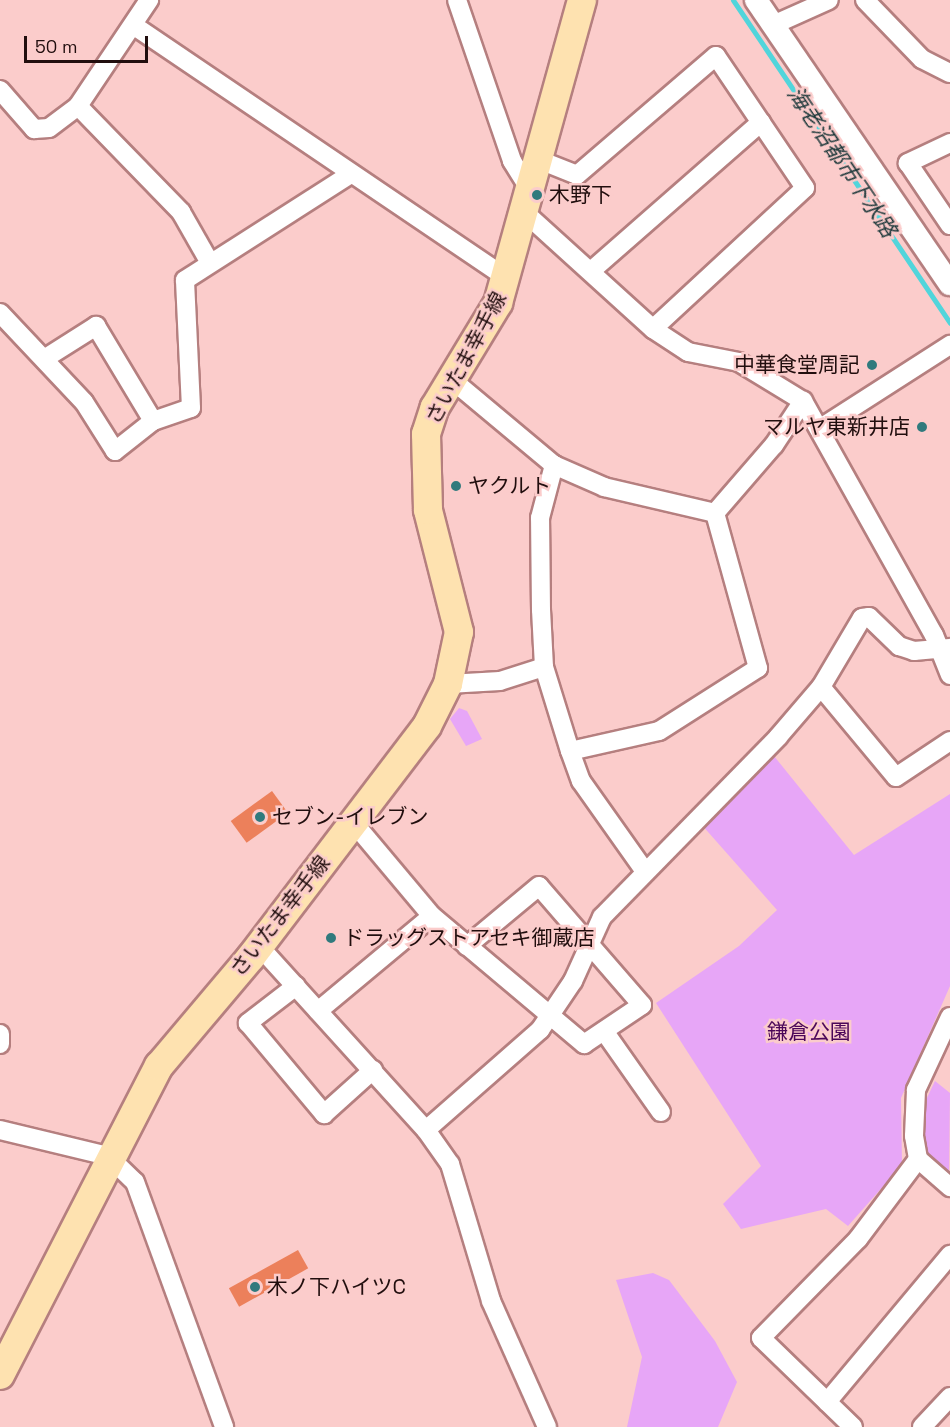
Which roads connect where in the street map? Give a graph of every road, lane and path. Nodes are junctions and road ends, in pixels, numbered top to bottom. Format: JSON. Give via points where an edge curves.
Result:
{"nodes":[{"id":1,"x":149,"y":0,"type":"edge"},
{"id":2,"x":456,"y":0,"type":"edge"},
{"id":3,"x":582,"y":0,"type":"edge"},
{"id":4,"x":756,"y":0,"type":"edge"},
{"id":5,"x":829,"y":0,"type":"edge"},
{"id":6,"x":865,"y":0,"type":"edge"},
{"id":7,"x":773,"y":25,"type":"junction"},
{"id":8,"x":133,"y":26,"type":"junction"},
{"id":9,"x":950,"y":73,"type":"edge"},
{"id":10,"x":0,"y":90,"type":"edge"},
{"id":11,"x":78,"y":106,"type":"junction"},
{"id":12,"x":760,"y":122,"type":"junction"},
{"id":13,"x":950,"y":143,"type":"edge"},
{"id":14,"x":537,"y":159,"type":"junction"},
{"id":15,"x":351,"y":174,"type":"junction"},
{"id":16,"x":526,"y":200,"type":"junction"},
{"id":17,"x":950,"y":225,"type":"edge"},
{"id":18,"x":209,"y":261,"type":"junction"},
{"id":19,"x":591,"y":271,"type":"junction"},
{"id":20,"x":506,"y":278,"type":"junction"},
{"id":21,"x":950,"y":284,"type":"edge"},
{"id":22,"x":0,"y":313,"type":"edge"},
{"id":23,"x":652,"y":329,"type":"junction"},
{"id":24,"x":950,"y":345,"type":"edge"},
{"id":25,"x":44,"y":359,"type":"junction"},
{"id":26,"x":451,"y":379,"type":"junction"},
{"id":27,"x":803,"y":401,"type":"junction"},
{"id":28,"x":153,"y":421,"type":"junction"},
{"id":29,"x":819,"y":429,"type":"junction"},
{"id":30,"x":555,"y":465,"type":"junction"},
{"id":31,"x":715,"y":513,"type":"junction"},
{"id":32,"x":945,"y":649,"type":"edge"},
{"id":33,"x":544,"y":668,"type":"junction"},
{"id":34,"x":950,"y":675,"type":"edge"},
{"id":35,"x":448,"y":684,"type":"junction"},
{"id":36,"x":821,"y":687,"type":"junction"},
{"id":37,"x":950,"y":741,"type":"edge"},
{"id":38,"x":570,"y":751,"type":"junction"},
{"id":39,"x":353,"y":822,"type":"junction"},
{"id":40,"x":644,"y":870,"type":"junction"},
{"id":41,"x":432,"y":916,"type":"junction"},
{"id":42,"x":587,"y":942,"type":"junction"},
{"id":43,"x":260,"y":946,"type":"junction"},
{"id":44,"x":467,"y":946,"type":"junction"},
{"id":45,"x":296,"y":986,"type":"junction"},
{"id":46,"x":318,"y":1011,"type":"junction"},
{"id":47,"x":950,"y":1017,"type":"edge"},
{"id":48,"x":550,"y":1018,"type":"junction"},
{"id":49,"x":604,"y":1032,"type":"junction"},
{"id":50,"x":0,"y":1034,"type":"edge"},
{"id":51,"x":0,"y":1044,"type":"edge"},
{"id":52,"x":373,"y":1070,"type":"junction"},
{"id":53,"x":661,"y":1112,"type":"dead end"},
{"id":54,"x":0,"y":1130,"type":"edge"},
{"id":55,"x":426,"y":1130,"type":"junction"},
{"id":56,"x":108,"y":1156,"type":"junction"},
{"id":57,"x":918,"y":1159,"type":"junction"},
{"id":58,"x":950,"y":1187,"type":"edge"},
{"id":59,"x":950,"y":1255,"type":"edge"},
{"id":60,"x":0,"y":1374,"type":"edge"},
{"id":61,"x":950,"y":1397,"type":"edge"},
{"id":62,"x":826,"y":1402,"type":"junction"},
{"id":63,"x":224,"y":1427,"type":"edge"},
{"id":64,"x":547,"y":1427,"type":"edge"},
{"id":65,"x":852,"y":1427,"type":"edge"},
{"id":66,"x":922,"y":1427,"type":"edge"}],
"edges":[{"from":1,"to":8,"type":"street"},
{"from":2,"to":16,"type":"street"},
{"from":3,"to":14,"type":"main road","name":"さいたま幸手線"},
{"from":4,"to":7,"type":"street"},
{"from":5,"to":7,"type":"street"},
{"from":6,"to":9,"type":"street","via":[[922,59]]},
{"from":7,"to":21,"type":"street"},
{"from":8,"to":11,"type":"street"},
{"from":8,"to":15,"type":"street"},
{"from":10,"to":11,"type":"street","via":[[33,129],[49,128]]},
{"from":11,"to":18,"type":"street","via":[[181,212]]},
{"from":12,"to":14,"type":"street","via":[[716,56],[578,175]]},
{"from":12,"to":19,"type":"street"},
{"from":12,"to":23,"type":"street","via":[[805,188]]},
{"from":13,"to":17,"type":"street","via":[[908,163]]},
{"from":14,"to":16,"type":"main road","name":"さいたま幸手線"},
{"from":15,"to":18,"type":"street"},
{"from":15,"to":20,"type":"street"},
{"from":16,"to":19,"type":"street"},
{"from":16,"to":20,"type":"main road","name":"さいたま幸手線"},
{"from":18,"to":28,"type":"street","via":[[185,280],[191,408]]},
{"from":19,"to":23,"type":"street"},
{"from":20,"to":26,"type":"main road","name":"さいたま幸手線","via":[[486,328]]},
{"from":22,"to":25,"type":"street"},
{"from":23,"to":27,"type":"street","via":[[688,352],[739,362]]},
{"from":24,"to":29,"type":"street"},
{"from":25,"to":28,"type":"street","via":[[84,402],[115,451]]},
{"from":25,"to":28,"type":"street","via":[[96,326]]},
{"from":26,"to":30,"type":"street"},
{"from":26,"to":35,"type":"main road","name":"さいたま幸手線","via":[[426,434],[424,458],[428,510],[459,632]]},
{"from":27,"to":29,"type":"street"},
{"from":27,"to":31,"type":"street","via":[[774,445]]},
{"from":29,"to":32,"type":"street"},
{"from":30,"to":31,"type":"street","via":[[604,487]]},
{"from":30,"to":33,"type":"street","via":[[538,540]]},
{"from":31,"to":38,"type":"street","via":[[758,668],[659,731]]},
{"from":32,"to":34,"type":"street"},
{"from":32,"to":36,"type":"street","via":[[899,646],[869,617],[862,618]]},
{"from":33,"to":35,"type":"street","via":[[501,681]]},
{"from":33,"to":38,"type":"street"},
{"from":35,"to":39,"type":"main road","name":"さいたま幸手線","via":[[427,726]]},
{"from":36,"to":37,"type":"street","via":[[896,777]]},
{"from":36,"to":40,"type":"street","via":[[778,737]]},
{"from":38,"to":40,"type":"street","via":[[581,781]]},
{"from":39,"to":41,"type":"street"},
{"from":39,"to":43,"type":"main road","name":"さいたま幸手線"},
{"from":40,"to":42,"type":"street"},
{"from":41,"to":44,"type":"street"},
{"from":41,"to":46,"type":"street"},
{"from":42,"to":44,"type":"street","via":[[539,886]]},
{"from":42,"to":48,"type":"street","via":[[573,981]]},
{"from":42,"to":49,"type":"street","via":[[642,1005]]},
{"from":43,"to":45,"type":"street"},
{"from":43,"to":56,"type":"main road","name":"さいたま幸手線","via":[[159,1066]]},
{"from":44,"to":48,"type":"street"},
{"from":45,"to":46,"type":"street"},
{"from":45,"to":52,"type":"street","via":[[248,1023],[324,1114]]},
{"from":46,"to":52,"type":"street"},
{"from":47,"to":57,"type":"street","via":[[916,1090]]},
{"from":48,"to":49,"type":"street","via":[[584,1044]]},
{"from":48,"to":55,"type":"street"},
{"from":49,"to":53,"type":"street"},
{"from":50,"to":51,"type":"street"},
{"from":52,"to":55,"type":"street"},
{"from":54,"to":56,"type":"street"},
{"from":55,"to":64,"type":"street","via":[[450,1164],[483,1279]]},
{"from":56,"to":60,"type":"main road","name":"さいたま幸手線"},
{"from":56,"to":63,"type":"street","via":[[123,1167],[144,1201]]},
{"from":57,"to":58,"type":"street"},
{"from":57,"to":62,"type":"street","via":[[858,1239],[761,1338]]},
{"from":59,"to":62,"type":"street"},
{"from":61,"to":66,"type":"street"},
{"from":62,"to":65,"type":"street"}]}
